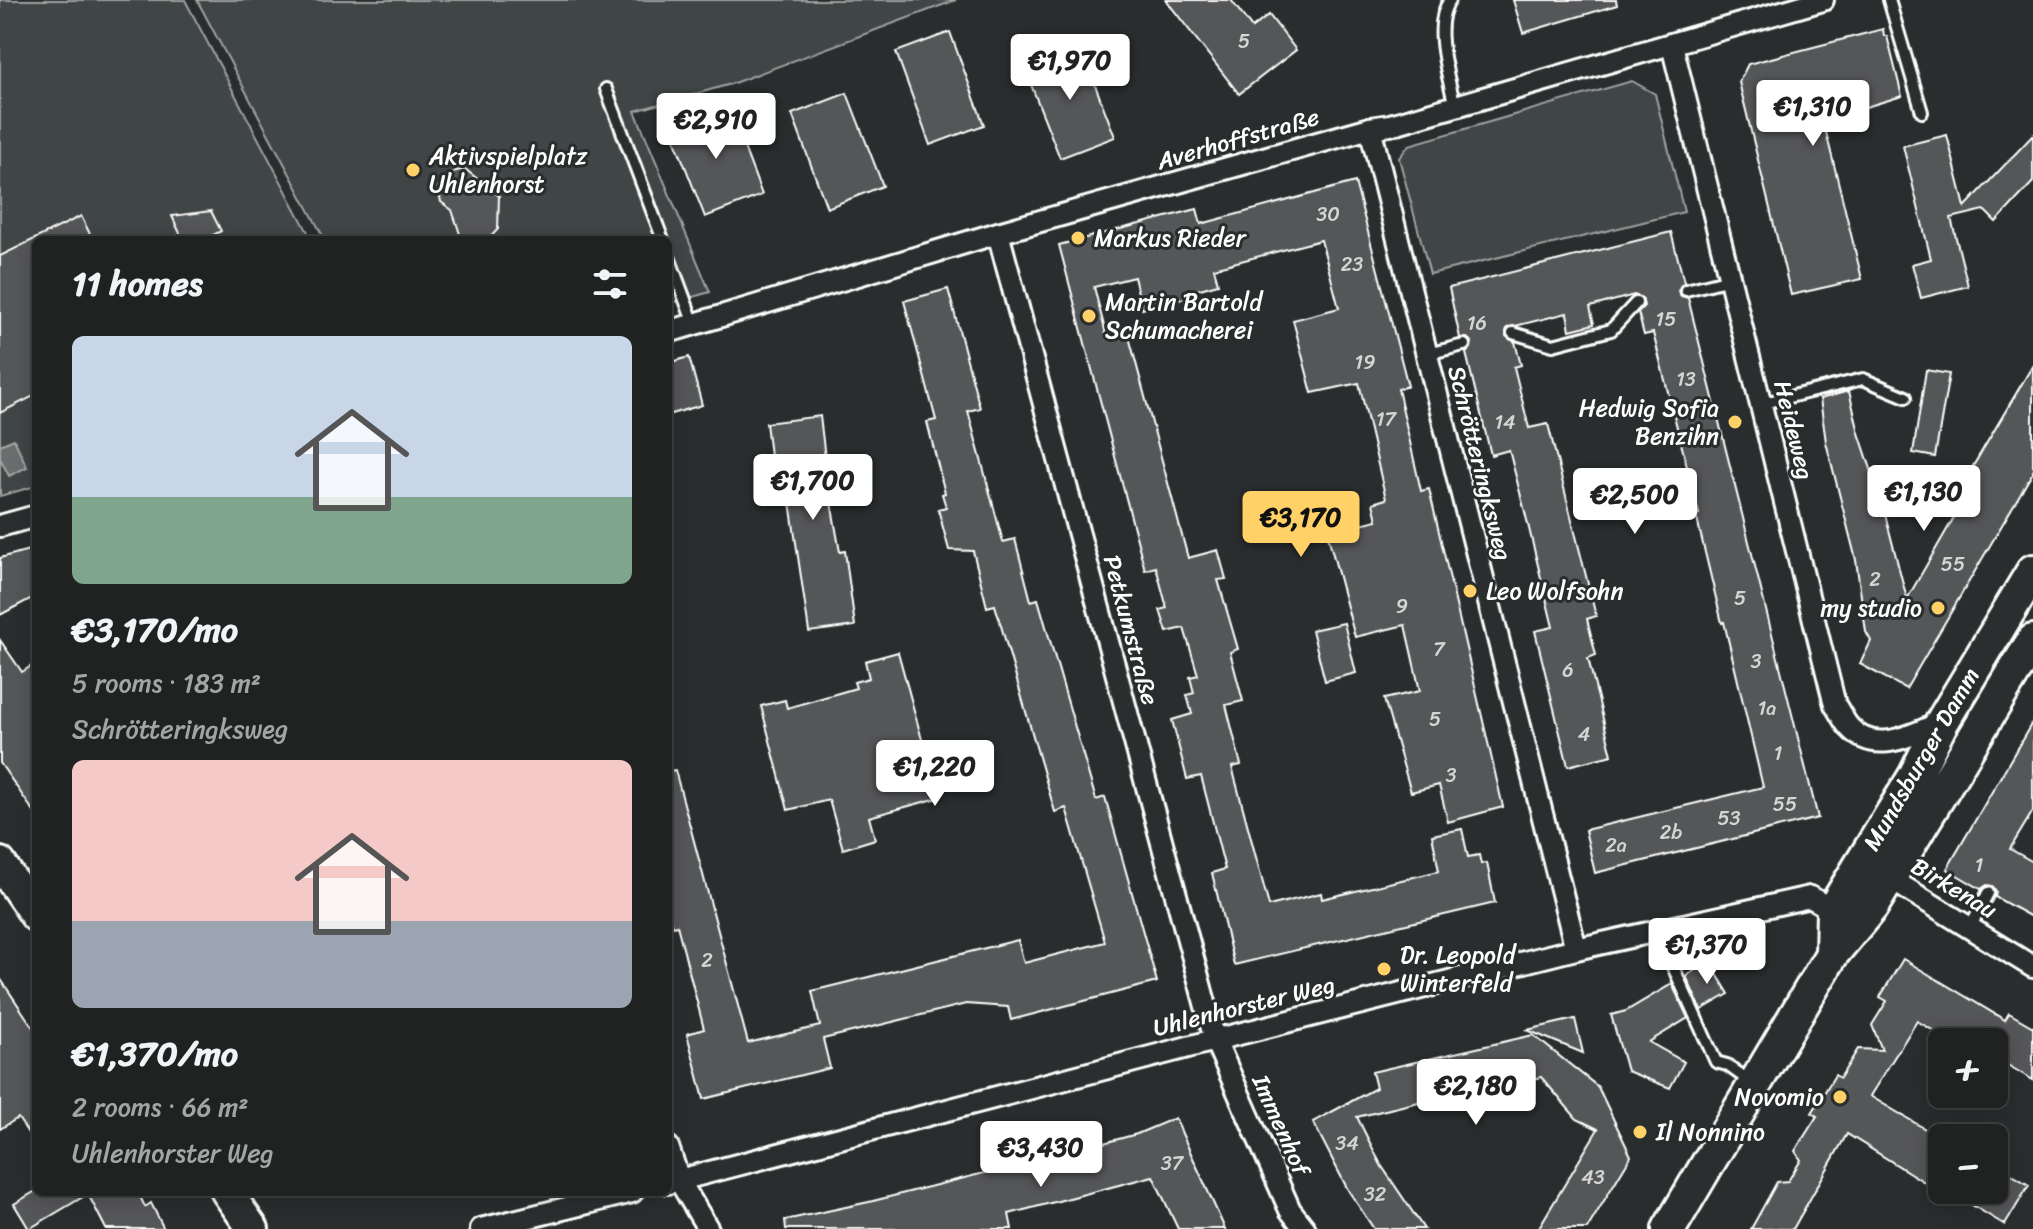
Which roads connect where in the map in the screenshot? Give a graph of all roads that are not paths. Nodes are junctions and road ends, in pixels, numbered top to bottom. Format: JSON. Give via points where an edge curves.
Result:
{"nodes":[{"id":1,"x":1450,"y":0,"type":"edge"},
{"id":2,"x":1823,"y":0,"type":"edge"},
{"id":3,"x":1889,"y":0,"type":"edge"},
{"id":4,"x":1672,"y":45,"type":"junction"},
{"id":5,"x":606,"y":89,"type":"dead end"},
{"id":6,"x":1455,"y":107,"type":"junction"},
{"id":7,"x":1922,"y":112,"type":"dead end"},
{"id":8,"x":1370,"y":128,"type":"junction"},
{"id":9,"x":998,"y":233,"type":"junction"},
{"id":10,"x":661,"y":236,"type":"edge"},
{"id":11,"x":672,"y":265,"type":"edge"},
{"id":12,"x":1730,"y":279,"type":"junction"},
{"id":13,"x":1686,"y":290,"type":"dead end"},
{"id":14,"x":1636,"y":303,"type":"dead end"},
{"id":15,"x":694,"y":324,"type":"junction"},
{"id":16,"x":672,"y":331,"type":"edge"},
{"id":17,"x":1513,"y":333,"type":"dead end"},
{"id":18,"x":1464,"y":345,"type":"dead end"},
{"id":19,"x":1427,"y":354,"type":"junction"},
{"id":20,"x":1906,"y":397,"type":"dead end"},
{"id":21,"x":1760,"y":404,"type":"junction"},
{"id":22,"x":32,"y":517,"type":"edge"},
{"id":23,"x":0,"y":526,"type":"edge"},
{"id":24,"x":2033,"y":571,"type":"edge"},
{"id":25,"x":2033,"y":641,"type":"edge"},
{"id":26,"x":1942,"y":722,"type":"junction"},
{"id":27,"x":0,"y":863,"type":"edge"},
{"id":28,"x":1889,"y":878,"type":"junction"},
{"id":29,"x":1988,"y":893,"type":"dead end"},
{"id":30,"x":32,"y":910,"type":"edge"},
{"id":31,"x":1833,"y":910,"type":"junction"},
{"id":32,"x":1970,"y":928,"type":"junction"},
{"id":33,"x":1662,"y":931,"type":"junction"},
{"id":34,"x":1576,"y":949,"type":"junction"},
{"id":35,"x":1832,"y":954,"type":"junction"},
{"id":36,"x":2033,"y":967,"type":"edge"},
{"id":37,"x":1215,"y":1040,"type":"junction"},
{"id":38,"x":1754,"y":1084,"type":"junction"},
{"id":39,"x":674,"y":1182,"type":"edge"},
{"id":40,"x":230,"y":1196,"type":"edge"},
{"id":41,"x":616,"y":1196,"type":"edge"},
{"id":42,"x":253,"y":1229,"type":"edge"},
{"id":43,"x":481,"y":1229,"type":"edge"},
{"id":44,"x":708,"y":1229,"type":"edge"},
{"id":45,"x":1305,"y":1229,"type":"edge"},
{"id":46,"x":1669,"y":1229,"type":"edge"}],
"edges":[{"from":1,"to":6,"type":"lane","via":[[1441,36]]},
{"from":2,"to":4,"type":"street","name":"Averhoffstraße"},
{"from":3,"to":7,"type":"lane"},
{"from":4,"to":6,"type":"street","name":"Averhoffstraße"},
{"from":4,"to":12,"type":"street","name":"Heideweg"},
{"from":5,"to":10,"type":"lane"},
{"from":6,"to":8,"type":"street","name":"Averhoffstraße"},
{"from":8,"to":9,"type":"street","name":"Averhoffstraße"},
{"from":8,"to":19,"type":"street","name":"Schrötteringksweg"},
{"from":9,"to":15,"type":"street","name":"Averhoffstraße"},
{"from":9,"to":37,"type":"street","name":"Petkumstraße"},
{"from":11,"to":15,"type":"lane"},
{"from":12,"to":13,"type":"lane"},
{"from":12,"to":21,"type":"street","name":"Heideweg"},
{"from":14,"to":17,"type":"lane","via":[[1611,330],[1553,345]]},
{"from":15,"to":16,"type":"street","name":"Averhoffstraße"},
{"from":18,"to":19,"type":"lane"},
{"from":19,"to":34,"type":"street","name":"Schrötteringksweg"},
{"from":20,"to":21,"type":"lane","via":[[1863,379]]},
{"from":21,"to":26,"type":"street","name":"Heideweg","via":[[1835,705],[1850,729],[1887,743]]},
{"from":22,"to":23,"type":"street"},
{"from":24,"to":26,"type":"main road","name":"Mundsburger Damm"},
{"from":25,"to":28,"type":"main road","name":"Mundsburger Damm"},
{"from":26,"to":31,"type":"main road","name":"Mundsburger Damm"},
{"from":27,"to":30,"type":"street"},
{"from":28,"to":32,"type":"street","name":"Birkenau"},
{"from":28,"to":35,"type":"main road","name":"Mundsburger Damm"},
{"from":29,"to":32,"type":"lane"},
{"from":31,"to":33,"type":"street","name":"Uhlenhorster Weg","via":[[1810,897]]},
{"from":31,"to":35,"type":"main road","name":"Mundsburger Damm"},
{"from":32,"to":36,"type":"street","name":"Birkenau"},
{"from":33,"to":34,"type":"street","name":"Uhlenhorster Weg"},
{"from":33,"to":38,"type":"lane","via":[[1716,1062]]},
{"from":34,"to":37,"type":"street","name":"Uhlenhorster Weg"},
{"from":35,"to":38,"type":"main road","name":"Mundsburger Damm"},
{"from":37,"to":39,"type":"street","name":"Uhlenhorster Weg"},
{"from":37,"to":45,"type":"street","name":"Immenhof","via":[[1290,1210]]},
{"from":38,"to":46,"type":"main road","name":"Mundsburger Damm"},
{"from":39,"to":44,"type":"street"},
{"from":40,"to":42,"type":"street"},
{"from":41,"to":43,"type":"street"}]}
